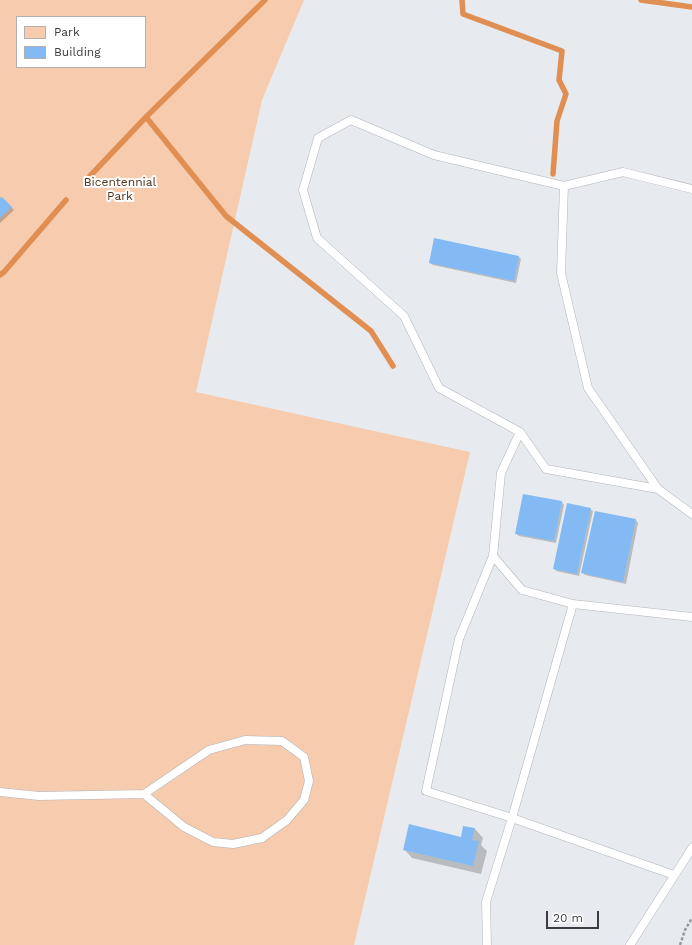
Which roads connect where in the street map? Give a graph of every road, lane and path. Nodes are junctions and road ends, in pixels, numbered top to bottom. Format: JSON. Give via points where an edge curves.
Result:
{"nodes":[{"id":1,"x":564,"y":186,"type":"junction"},
{"id":2,"x":692,"y":189,"type":"edge"},
{"id":3,"x":520,"y":432,"type":"junction"},
{"id":4,"x":658,"y":489,"type":"junction"},
{"id":5,"x":692,"y":514,"type":"edge"},
{"id":6,"x":493,"y":556,"type":"junction"},
{"id":7,"x":573,"y":604,"type":"junction"},
{"id":8,"x":692,"y":617,"type":"edge"},
{"id":9,"x":0,"y":792,"type":"edge"},
{"id":10,"x":144,"y":794,"type":"junction"},
{"id":11,"x":512,"y":818,"type":"junction"},
{"id":12,"x":692,"y":848,"type":"edge"},
{"id":13,"x":674,"y":875,"type":"junction"},
{"id":14,"x":692,"y":918,"type":"edge"},
{"id":15,"x":487,"y":945,"type":"edge"},
{"id":16,"x":630,"y":945,"type":"edge"},
{"id":17,"x":680,"y":945,"type":"edge"}],
"edges":[{"from":1,"to":2,"type":"lane","via":[[623,172]]},
{"from":1,"to":3,"type":"lane","via":[[434,155],[351,120],[318,138],[304,190],[316,238],[404,316],[440,388]]},
{"from":1,"to":4,"type":"lane","via":[[560,273],[588,388]]},
{"from":3,"to":4,"type":"lane","via":[[546,469]]},
{"from":3,"to":6,"type":"lane","via":[[501,473]]},
{"from":4,"to":5,"type":"lane"},
{"from":6,"to":7,"type":"lane","via":[[522,590]]},
{"from":6,"to":11,"type":"lane","via":[[460,639],[426,791]]},
{"from":7,"to":8,"type":"lane"},
{"from":7,"to":11,"type":"lane"},
{"from":9,"to":10,"type":"lane","via":[[39,796]]},
{"from":10,"to":10,"type":"lane","via":[[208,750],[245,740],[282,741],[304,757],[309,781],[304,800],[287,820],[262,838],[233,844],[213,842],[184,827]]},
{"from":11,"to":13,"type":"lane"},
{"from":11,"to":15,"type":"lane","via":[[486,902]]},
{"from":12,"to":13,"type":"lane"},
{"from":13,"to":16,"type":"lane"},
{"from":14,"to":17,"type":"path"}]}
